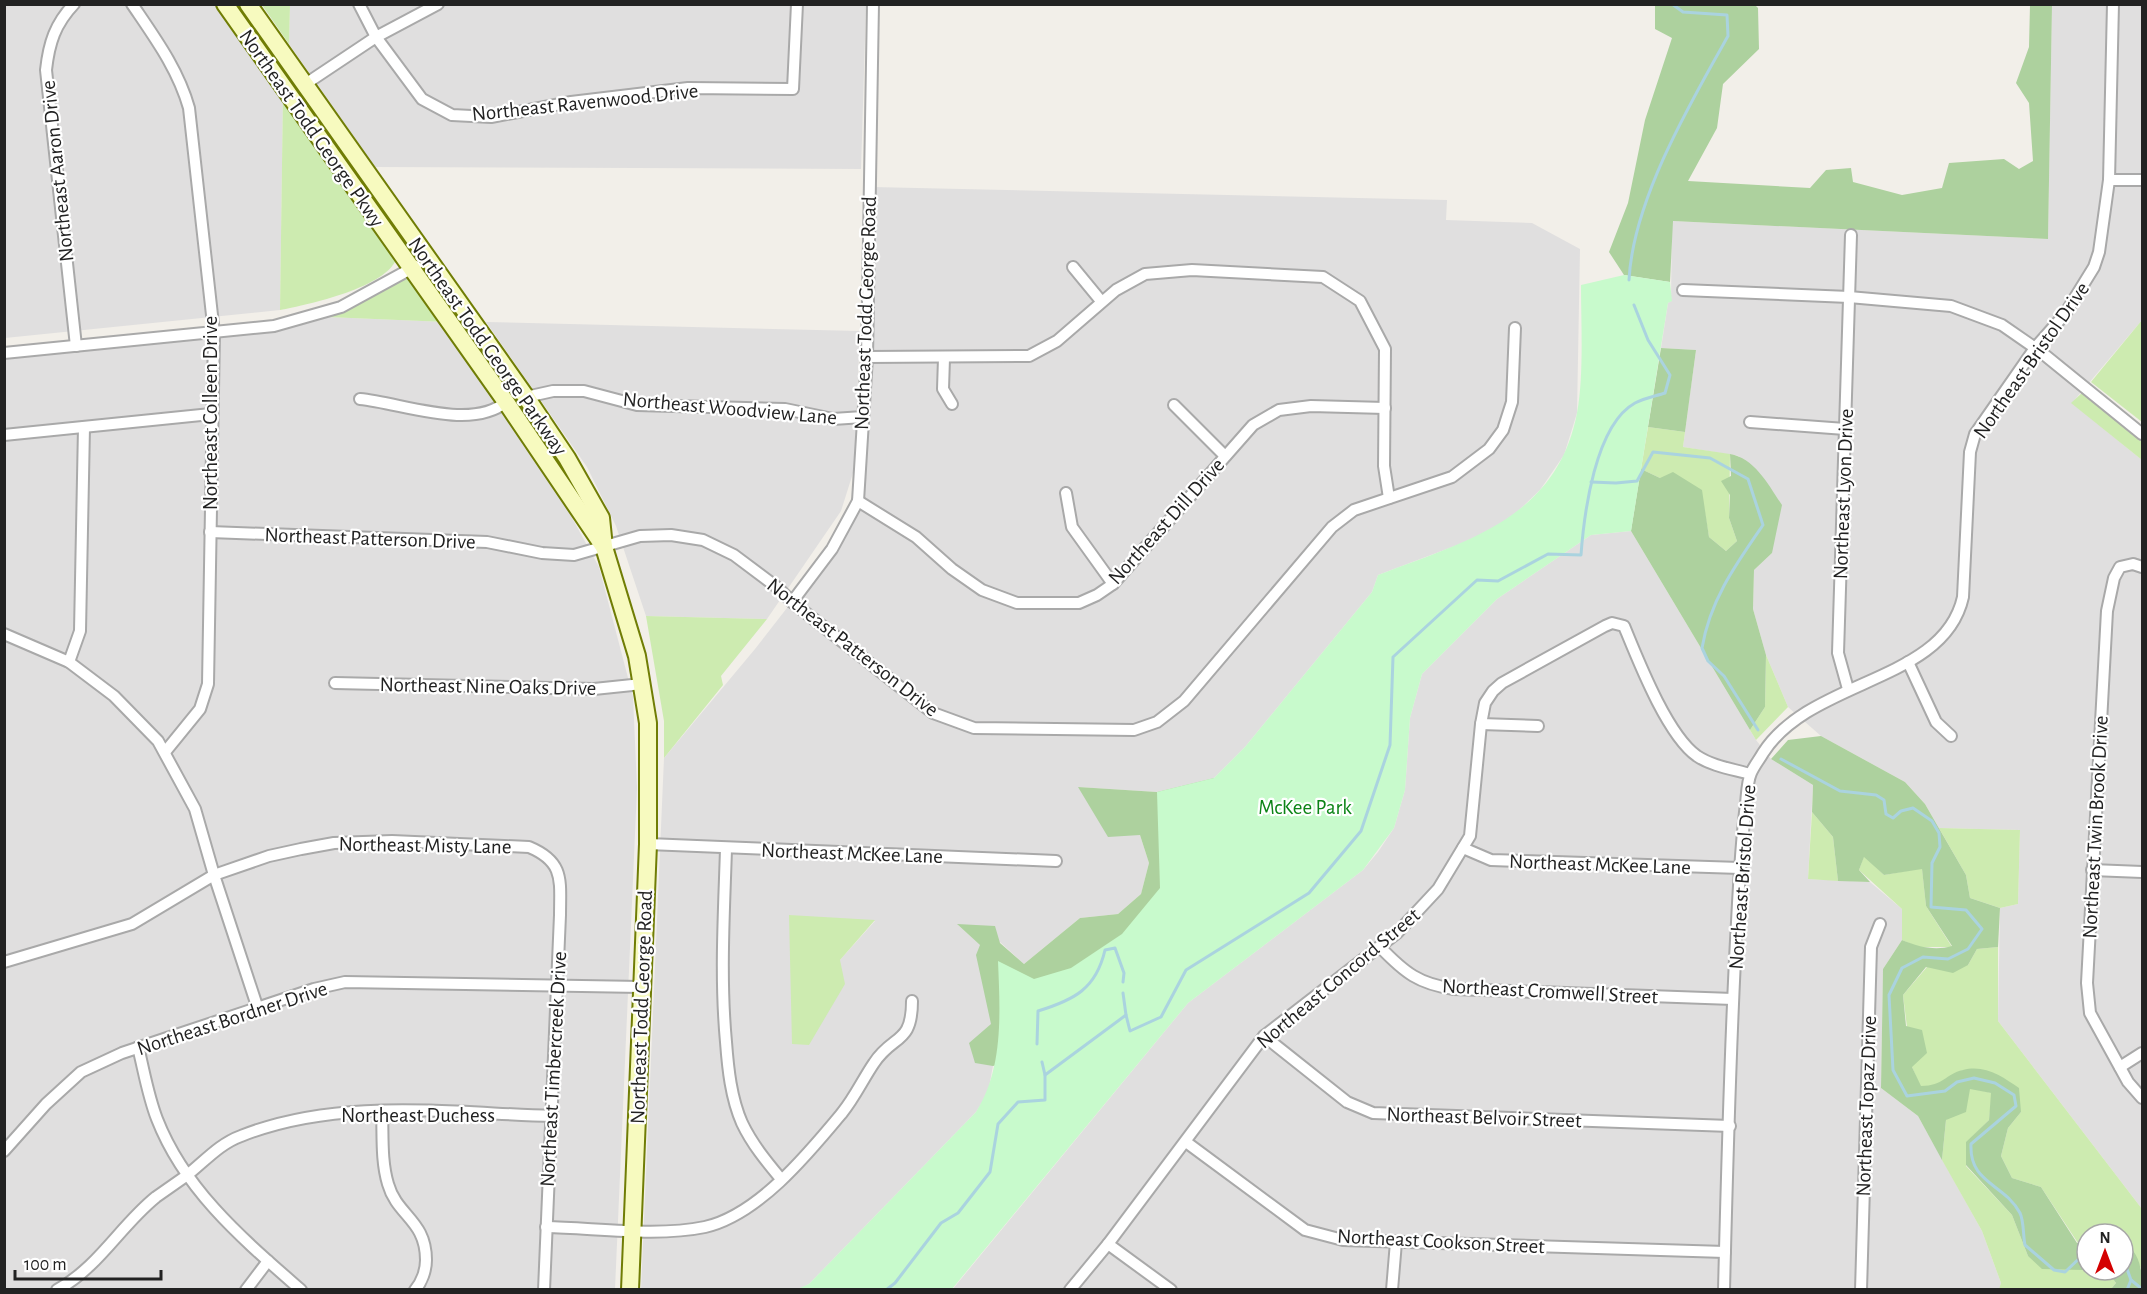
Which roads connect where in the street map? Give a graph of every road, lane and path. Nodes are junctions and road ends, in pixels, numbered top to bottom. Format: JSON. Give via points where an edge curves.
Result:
{"nodes":[{"id":1,"x":74,"y":4,"type":"edge"},
{"id":2,"x":132,"y":4,"type":"edge"},
{"id":3,"x":225,"y":4,"type":"edge"},
{"id":4,"x":248,"y":4,"type":"edge"},
{"id":5,"x":359,"y":4,"type":"edge"},
{"id":6,"x":438,"y":4,"type":"edge"},
{"id":7,"x":797,"y":4,"type":"edge"},
{"id":8,"x":873,"y":4,"type":"edge"},
{"id":9,"x":2114,"y":4,"type":"edge"},
{"id":10,"x":376,"y":37,"type":"junction"},
{"id":11,"x":304,"y":85,"type":"junction"},
{"id":12,"x":2109,"y":180,"type":"junction"},
{"id":13,"x":2142,"y":180,"type":"edge"},
{"id":14,"x":1851,"y":235,"type":"dead end"},
{"id":15,"x":426,"y":258,"type":"junction"},
{"id":16,"x":1073,"y":267,"type":"dead end"},
{"id":17,"x":411,"y":269,"type":"junction"},
{"id":18,"x":1683,"y":290,"type":"dead end"},
{"id":19,"x":1849,"y":297,"type":"junction"},
{"id":20,"x":1101,"y":302,"type":"junction"},
{"id":21,"x":1515,"y":328,"type":"dead end"},
{"id":22,"x":214,"y":333,"type":"junction"},
{"id":23,"x":76,"y":346,"type":"junction"},
{"id":24,"x":2035,"y":348,"type":"junction"},
{"id":25,"x":4,"y":353,"type":"edge"},
{"id":26,"x":867,"y":357,"type":"junction"},
{"id":27,"x":944,"y":358,"type":"junction"},
{"id":28,"x":526,"y":397,"type":"junction"},
{"id":29,"x":360,"y":399,"type":"dead end"},
{"id":30,"x":506,"y":402,"type":"junction"},
{"id":31,"x":952,"y":404,"type":"dead end"},
{"id":32,"x":1174,"y":405,"type":"dead end"},
{"id":33,"x":1385,"y":408,"type":"junction"},
{"id":34,"x":212,"y":414,"type":"junction"},
{"id":35,"x":863,"y":417,"type":"junction"},
{"id":36,"x":1750,"y":422,"type":"dead end"},
{"id":37,"x":84,"y":427,"type":"junction"},
{"id":38,"x":1845,"y":429,"type":"junction"},
{"id":39,"x":2142,"y":434,"type":"edge"},
{"id":40,"x":4,"y":435,"type":"edge"},
{"id":41,"x":1225,"y":456,"type":"junction"},
{"id":42,"x":1066,"y":493,"type":"dead end"},
{"id":43,"x":1389,"y":498,"type":"junction"},
{"id":44,"x":858,"y":501,"type":"junction"},
{"id":45,"x":210,"y":532,"type":"junction"},
{"id":46,"x":604,"y":547,"type":"junction"},
{"id":47,"x":2142,"y":567,"type":"edge"},
{"id":48,"x":1113,"y":584,"type":"junction"},
{"id":49,"x":792,"y":602,"type":"junction"},
{"id":50,"x":4,"y":634,"type":"edge"},
{"id":51,"x":69,"y":662,"type":"junction"},
{"id":52,"x":1908,"y":662,"type":"junction"},
{"id":53,"x":335,"y":683,"type":"dead end"},
{"id":54,"x":642,"y":684,"type":"junction"},
{"id":55,"x":1848,"y":689,"type":"junction"},
{"id":56,"x":648,"y":723,"type":"joint"},
{"id":57,"x":1481,"y":724,"type":"junction"},
{"id":58,"x":1538,"y":726,"type":"dead end"},
{"id":59,"x":1951,"y":736,"type":"dead end"},
{"id":60,"x":165,"y":752,"type":"junction"},
{"id":61,"x":1750,"y":774,"type":"junction"},
{"id":62,"x":648,"y":844,"type":"junction"},
{"id":63,"x":1463,"y":848,"type":"junction"},
{"id":64,"x":726,"y":849,"type":"junction"},
{"id":65,"x":544,"y":854,"type":"joint"},
{"id":66,"x":1056,"y":861,"type":"dead end"},
{"id":67,"x":1740,"y":868,"type":"junction"},
{"id":68,"x":2092,"y":870,"type":"junction"},
{"id":69,"x":2142,"y":872,"type":"edge"},
{"id":70,"x":214,"y":875,"type":"junction"},
{"id":71,"x":1880,"y":924,"type":"dead end"},
{"id":72,"x":1380,"y":947,"type":"junction"},
{"id":73,"x":5,"y":960,"type":"edge"},
{"id":74,"x":641,"y":987,"type":"junction"},
{"id":75,"x":558,"y":988,"type":"junction"},
{"id":76,"x":1733,"y":999,"type":"junction"},
{"id":77,"x":912,"y":1001,"type":"dead end"},
{"id":78,"x":258,"y":1009,"type":"junction"},
{"id":79,"x":1264,"y":1036,"type":"junction"},
{"id":80,"x":138,"y":1047,"type":"junction"},
{"id":81,"x":2142,"y":1053,"type":"edge"},
{"id":82,"x":2120,"y":1067,"type":"junction"},
{"id":83,"x":2142,"y":1098,"type":"edge"},
{"id":84,"x":382,"y":1111,"type":"junction"},
{"id":85,"x":552,"y":1116,"type":"junction"},
{"id":86,"x":1730,"y":1126,"type":"junction"},
{"id":87,"x":1186,"y":1142,"type":"junction"},
{"id":88,"x":4,"y":1151,"type":"edge"},
{"id":89,"x":186,"y":1176,"type":"junction"},
{"id":90,"x":781,"y":1179,"type":"junction"},
{"id":91,"x":546,"y":1227,"type":"junction"},
{"id":92,"x":633,"y":1230,"type":"junction"},
{"id":93,"x":1396,"y":1242,"type":"junction"},
{"id":94,"x":1108,"y":1244,"type":"junction"},
{"id":95,"x":1725,"y":1252,"type":"junction"},
{"id":96,"x":268,"y":1261,"type":"junction"},
{"id":97,"x":57,"y":1290,"type":"edge"},
{"id":98,"x":246,"y":1290,"type":"edge"},
{"id":99,"x":301,"y":1290,"type":"edge"},
{"id":100,"x":415,"y":1290,"type":"edge"},
{"id":101,"x":544,"y":1290,"type":"edge"},
{"id":102,"x":630,"y":1290,"type":"edge"},
{"id":103,"x":1070,"y":1290,"type":"edge"},
{"id":104,"x":1171,"y":1290,"type":"edge"},
{"id":105,"x":1392,"y":1290,"type":"edge"},
{"id":106,"x":1724,"y":1290,"type":"edge"},
{"id":107,"x":1861,"y":1290,"type":"edge"}],
"edges":[{"from":1,"to":23,"type":"street","name":"Northeast Aaron Drive","via":[[61,17],[49,43],[46,70]]},
{"from":2,"to":22,"type":"street","name":"Northeast Colleen Drive","via":[[169,59],[189,108]]},
{"from":3,"to":17,"type":"main road","name":"Northeast Todd George Pkwy"},
{"from":4,"to":11,"type":"main road","name":"Northeast Todd George Parkway"},
{"from":5,"to":10,"type":"street","name":"Northeast Ravenwood Drive"},
{"from":6,"to":10,"type":"street"},
{"from":7,"to":10,"type":"street","name":"Northeast Ravenwood Drive","via":[[793,89],[688,88],[571,102],[491,117],[452,115],[422,99]]},
{"from":8,"to":26,"type":"street","name":"Northeast Todd George Road"},
{"from":9,"to":12,"type":"street","name":"Northeast Bristol Drive"},
{"from":10,"to":11,"type":"street"},
{"from":11,"to":15,"type":"main road","name":"Northeast Todd George Parkway"},
{"from":12,"to":13,"type":"street"},
{"from":12,"to":24,"type":"street","name":"Northeast Bristol Drive","via":[[2094,267],[2065,314]]},
{"from":14,"to":19,"type":"street","name":"Northeast Lyon Drive"},
{"from":15,"to":17,"type":"street"},
{"from":15,"to":28,"type":"main road","name":"Northeast Todd George Parkway"},
{"from":16,"to":20,"type":"street"},
{"from":17,"to":22,"type":"street","via":[[341,307],[311,317]]},
{"from":17,"to":30,"type":"main road","name":"Northeast Todd George Pkwy"},
{"from":18,"to":19,"type":"street"},
{"from":19,"to":24,"type":"street","via":[[1951,306],[2001,325]]},
{"from":19,"to":38,"type":"street","name":"Northeast Lyon Drive"},
{"from":20,"to":27,"type":"street","via":[[1058,341],[1029,356]]},
{"from":20,"to":33,"type":"street","via":[[1145,274],[1192,270],[1323,277],[1360,302],[1385,349]]},
{"from":21,"to":43,"type":"street","name":"Northeast Patterson Drive","via":[[1512,402],[1503,430],[1489,449],[1452,477]]},
{"from":22,"to":23,"type":"street"},
{"from":22,"to":34,"type":"street","name":"Northeast Colleen Drive"},
{"from":23,"to":25,"type":"street"},
{"from":24,"to":39,"type":"street"},
{"from":24,"to":52,"type":"street","name":"Northeast Bristol Drive","via":[[1972,441],[1963,597],[1958,616],[1946,636]]},
{"from":26,"to":27,"type":"street"},
{"from":26,"to":35,"type":"street","name":"Northeast Todd George Road"},
{"from":27,"to":31,"type":"street","via":[[944,389]]},
{"from":28,"to":35,"type":"street","name":"Northeast Woodview Lane","via":[[553,391],[584,391],[637,405],[785,410],[833,419]]},
{"from":28,"to":46,"type":"main road","name":"Northeast Todd George Parkway","via":[[601,518]]},
{"from":29,"to":30,"type":"street","via":[[460,416],[486,413]]},
{"from":30,"to":46,"type":"main road","name":"Northeast Todd George Pkwy"},
{"from":32,"to":41,"type":"street"},
{"from":33,"to":41,"type":"street","name":"Northeast Dill Drive","via":[[1311,406],[1279,410],[1253,425]]},
{"from":33,"to":43,"type":"street","via":[[1384,466]]},
{"from":34,"to":37,"type":"street"},
{"from":34,"to":45,"type":"street","name":"Northeast Colleen Drive"},
{"from":35,"to":44,"type":"street","name":"Northeast Todd George Road"},
{"from":36,"to":38,"type":"street"},
{"from":37,"to":40,"type":"street"},
{"from":37,"to":51,"type":"street","via":[[80,631]]},
{"from":38,"to":55,"type":"street","name":"Northeast Lyon Drive","via":[[1838,653]]},
{"from":41,"to":48,"type":"street","name":"Northeast Dill Drive"},
{"from":42,"to":48,"type":"street","via":[[1071,527]]},
{"from":43,"to":49,"type":"street","name":"Northeast Patterson Drive","via":[[1354,510],[1332,527],[1184,701],[1157,722],[1134,730],[974,728],[933,713]]},
{"from":44,"to":48,"type":"street","name":"Northeast Dill Drive","via":[[916,537],[982,590],[1017,603],[1079,603]]},
{"from":44,"to":49,"type":"street","name":"Northeast Todd George Road","via":[[832,549]]},
{"from":45,"to":46,"type":"street","name":"Northeast Patterson Drive","via":[[487,542],[574,555]]},
{"from":45,"to":60,"type":"street","name":"Northeast Colleen Drive","via":[[208,684],[200,709]]},
{"from":46,"to":49,"type":"street","name":"Northeast Patterson Drive","via":[[640,536],[703,540],[734,555]]},
{"from":46,"to":54,"type":"main road","name":"Northeast Todd George Parkway","via":[[638,656]]},
{"from":47,"to":68,"type":"street","name":"Northeast Twin Brook Drive","via":[[2120,567],[2109,592]]},
{"from":50,"to":51,"type":"street"},
{"from":51,"to":60,"type":"street","via":[[114,696],[151,732]]},
{"from":52,"to":55,"type":"street","name":"Northeast Bristol Drive"},
{"from":52,"to":59,"type":"street","via":[[1936,722]]},
{"from":53,"to":54,"type":"street","name":"Northeast Nine Oaks Drive","via":[[594,689]]},
{"from":54,"to":56,"type":"main road","name":"Northeast Todd George Parkway"},
{"from":55,"to":61,"type":"street","name":"Northeast Bristol Drive","via":[[1782,729]]},
{"from":56,"to":62,"type":"main road","name":"Northeast Todd George Road"},
{"from":57,"to":58,"type":"street"},
{"from":57,"to":61,"type":"street","name":"Northeast Concord Street","via":[[1485,703],[1502,683],[1605,626],[1618,624],[1624,626],[1653,692],[1688,749],[1705,761]]},
{"from":57,"to":63,"type":"street","name":"Northeast Concord Street","via":[[1470,836]]},
{"from":60,"to":70,"type":"street","via":[[195,809]]},
{"from":61,"to":67,"type":"street","name":"Northeast Bristol Drive"},
{"from":62,"to":64,"type":"street","name":"Northeast McKee Lane"},
{"from":62,"to":74,"type":"main road","name":"Northeast Todd George Road"},
{"from":63,"to":67,"type":"street","name":"Northeast McKee Lane","via":[[1491,860]]},
{"from":63,"to":72,"type":"street","name":"Northeast Concord Street","via":[[1426,903]]},
{"from":64,"to":66,"type":"street","name":"Northeast McKee Lane"},
{"from":64,"to":90,"type":"street","via":[[721,988],[728,1065],[741,1121],[753,1146]]},
{"from":65,"to":70,"type":"street","name":"Northeast Misty Lane","via":[[529,847],[490,844],[334,843],[269,856]]},
{"from":65,"to":75,"type":"street","name":"Northeast Timbercreek Drive","via":[[555,864],[560,878]]},
{"from":67,"to":76,"type":"street","name":"Northeast Bristol Drive"},
{"from":68,"to":69,"type":"street"},
{"from":68,"to":82,"type":"street","name":"Northeast Twin Brook Drive","via":[[2087,983],[2090,1013]]},
{"from":70,"to":73,"type":"street","name":"Northeast Misty Lane","via":[[132,924]]},
{"from":70,"to":78,"type":"street"},
{"from":71,"to":107,"type":"street","name":"Northeast Topaz Drive","via":[[1871,947]]},
{"from":72,"to":76,"type":"street","name":"Northeast Cromwell Street","via":[[1410,975],[1428,985],[1454,989]]},
{"from":72,"to":79,"type":"street","name":"Northeast Concord Street"},
{"from":74,"to":75,"type":"street","name":"Northeast Bordner Drive"},
{"from":74,"to":92,"type":"main road","name":"Northeast Todd George Road"},
{"from":75,"to":78,"type":"street","name":"Northeast Bordner Drive","via":[[345,982]]},
{"from":75,"to":85,"type":"street","name":"Northeast Timbercreek Drive"},
{"from":76,"to":86,"type":"street","name":"Northeast Bristol Drive"},
{"from":77,"to":90,"type":"street","via":[[912,1022],[900,1040],[883,1052],[843,1112]]},
{"from":78,"to":80,"type":"street","name":"Northeast Bordner Drive"},
{"from":79,"to":86,"type":"street","name":"Northeast Belvoir Street","via":[[1347,1102],[1373,1113]]},
{"from":79,"to":87,"type":"street","name":"Northeast Concord Street"},
{"from":80,"to":88,"type":"street","name":"Northeast Bordner Drive","via":[[81,1072]]},
{"from":80,"to":89,"type":"street","via":[[157,1119]]},
{"from":81,"to":82,"type":"street"},
{"from":82,"to":83,"type":"street","name":"Northeast Twin Brook Drive"},
{"from":84,"to":85,"type":"street","name":"Northeast Duchess"},
{"from":84,"to":89,"type":"street","name":"Northeast Duchess","via":[[318,1116],[239,1137]]},
{"from":84,"to":100,"type":"street","via":[[388,1188],[426,1243],[426,1266]]},
{"from":85,"to":91,"type":"street","name":"Northeast Timbercreek Drive"},
{"from":86,"to":95,"type":"street","name":"Northeast Bristol Drive"},
{"from":87,"to":93,"type":"street","name":"Northeast Cookson Street","via":[[1305,1230],[1343,1240]]},
{"from":87,"to":94,"type":"street","name":"Northeast Concord Street"},
{"from":89,"to":96,"type":"street","via":[[202,1198]]},
{"from":89,"to":97,"type":"street","name":"Northeast Duchess","via":[[140,1211],[95,1263]]},
{"from":90,"to":92,"type":"street","via":[[758,1203],[722,1222],[690,1229]]},
{"from":91,"to":92,"type":"street"},
{"from":91,"to":101,"type":"street","name":"Northeast Timbercreek Drive"},
{"from":92,"to":102,"type":"main road","name":"Northeast Todd George Road"},
{"from":93,"to":95,"type":"street","name":"Northeast Cookson Street"},
{"from":93,"to":105,"type":"street"},
{"from":94,"to":103,"type":"street","name":"Northeast Concord Street"},
{"from":94,"to":104,"type":"street"},
{"from":95,"to":106,"type":"street","name":"Northeast Bristol Drive"},
{"from":96,"to":98,"type":"street"},
{"from":96,"to":99,"type":"street"}]}
